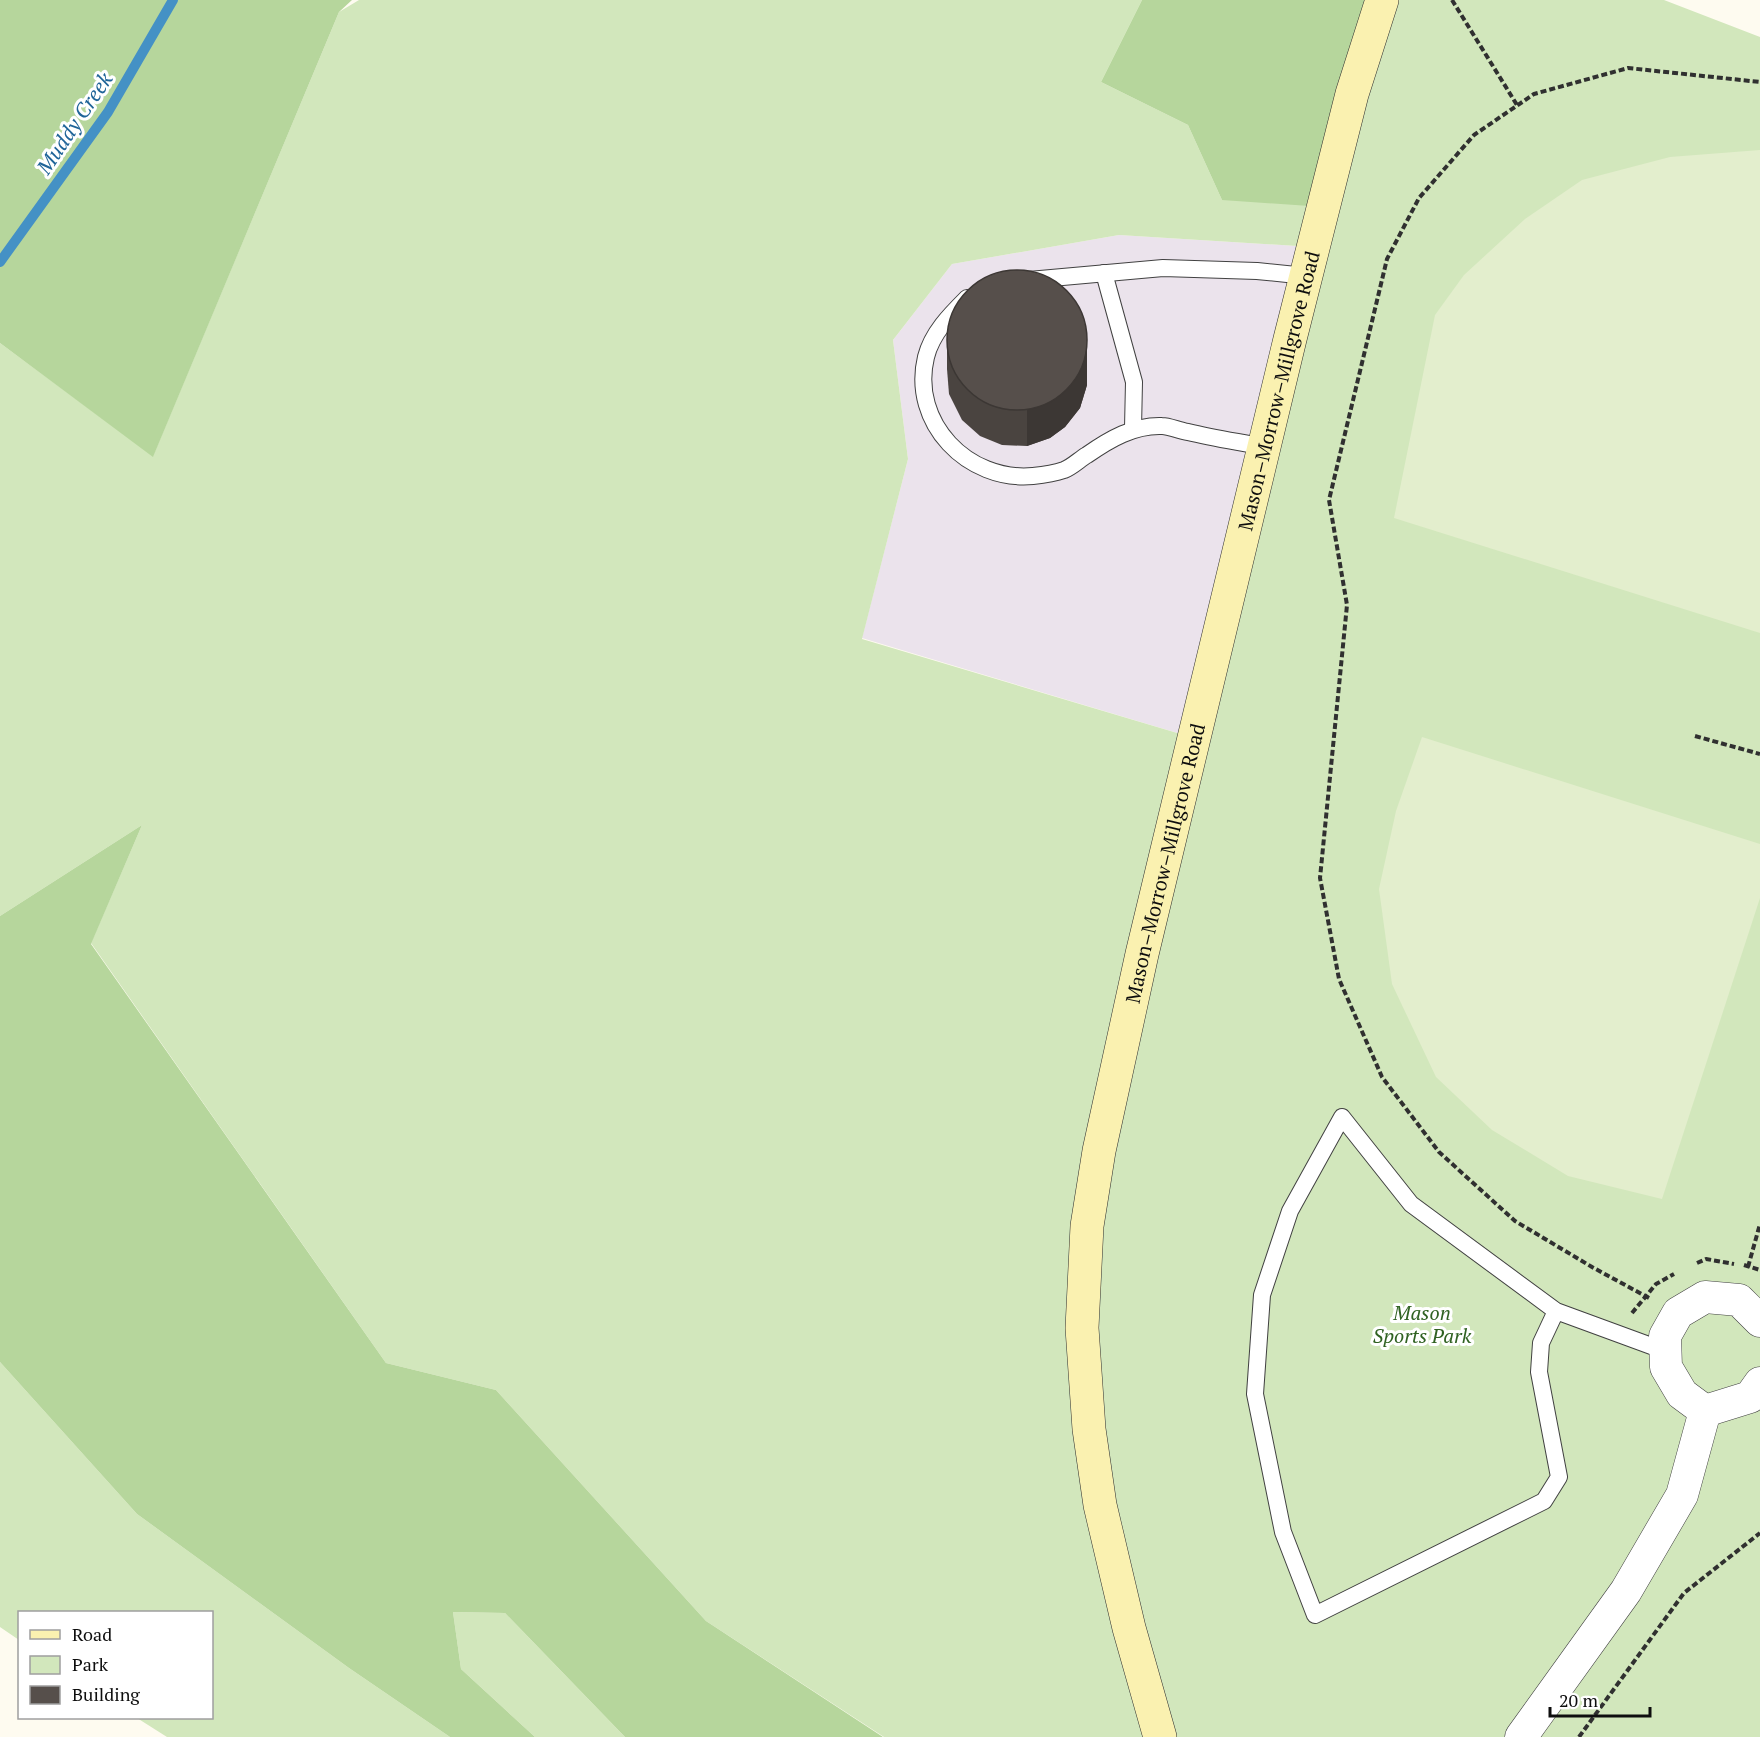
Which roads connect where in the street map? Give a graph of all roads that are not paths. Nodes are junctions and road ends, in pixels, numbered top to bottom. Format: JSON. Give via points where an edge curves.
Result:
{"nodes":[{"id":1,"x":1382,"y":0,"type":"edge"},
{"id":2,"x":1104,"y":273,"type":"junction"},
{"id":3,"x":1306,"y":276,"type":"junction"},
{"id":4,"x":1010,"y":284,"type":"edge"},
{"id":5,"x":982,"y":291,"type":"edge"},
{"id":6,"x":1133,"y":428,"type":"junction"},
{"id":7,"x":1264,"y":447,"type":"junction"},
{"id":8,"x":1557,"y":1311,"type":"junction"},
{"id":9,"x":1750,"y":1311,"type":"edge"},
{"id":10,"x":1665,"y":1351,"type":"junction"},
{"id":11,"x":1760,"y":1383,"type":"edge"},
{"id":12,"x":1705,"y":1411,"type":"junction"},
{"id":13,"x":1160,"y":1737,"type":"edge"},
{"id":14,"x":1521,"y":1737,"type":"edge"}],
"edges":[{"from":1,"to":3,"type":"street","name":"Mason–Morrow–Millgrove Road","via":[[1352,94]]},
{"from":2,"to":3,"type":"lane","via":[[1163,268]]},
{"from":2,"to":4,"type":"lane"},
{"from":2,"to":6,"type":"lane","via":[[1134,382]]},
{"from":3,"to":7,"type":"street","name":"Mason–Morrow–Millgrove Road"},
{"from":5,"to":6,"type":"lane","via":[[967,298],[950,314],[926,357],[924,386],[928,411],[945,441],[964,458],[1001,474],[1032,476],[1065,470]]},
{"from":6,"to":7,"type":"lane","via":[[1164,425]]},
{"from":7,"to":13,"type":"street","name":"Mason–Morrow–Millgrove Road","via":[[1142,954],[1099,1151],[1087,1226],[1082,1328],[1089,1429],[1100,1505]]},
{"from":8,"to":8,"type":"lane","via":[[1412,1204],[1342,1117],[1290,1211],[1262,1295],[1255,1394],[1283,1532],[1315,1615],[1544,1501],[1559,1477],[1539,1372],[1541,1343]]},
{"from":8,"to":10,"type":"lane"},
{"from":9,"to":10,"type":"street","via":[[1705,1297],[1678,1313],[1665,1336]]},
{"from":10,"to":12,"type":"street","via":[[1666,1367],[1682,1394]]},
{"from":11,"to":12,"type":"street","via":[[1750,1397]]},
{"from":12,"to":14,"type":"street","via":[[1682,1495],[1626,1591]]}]}
